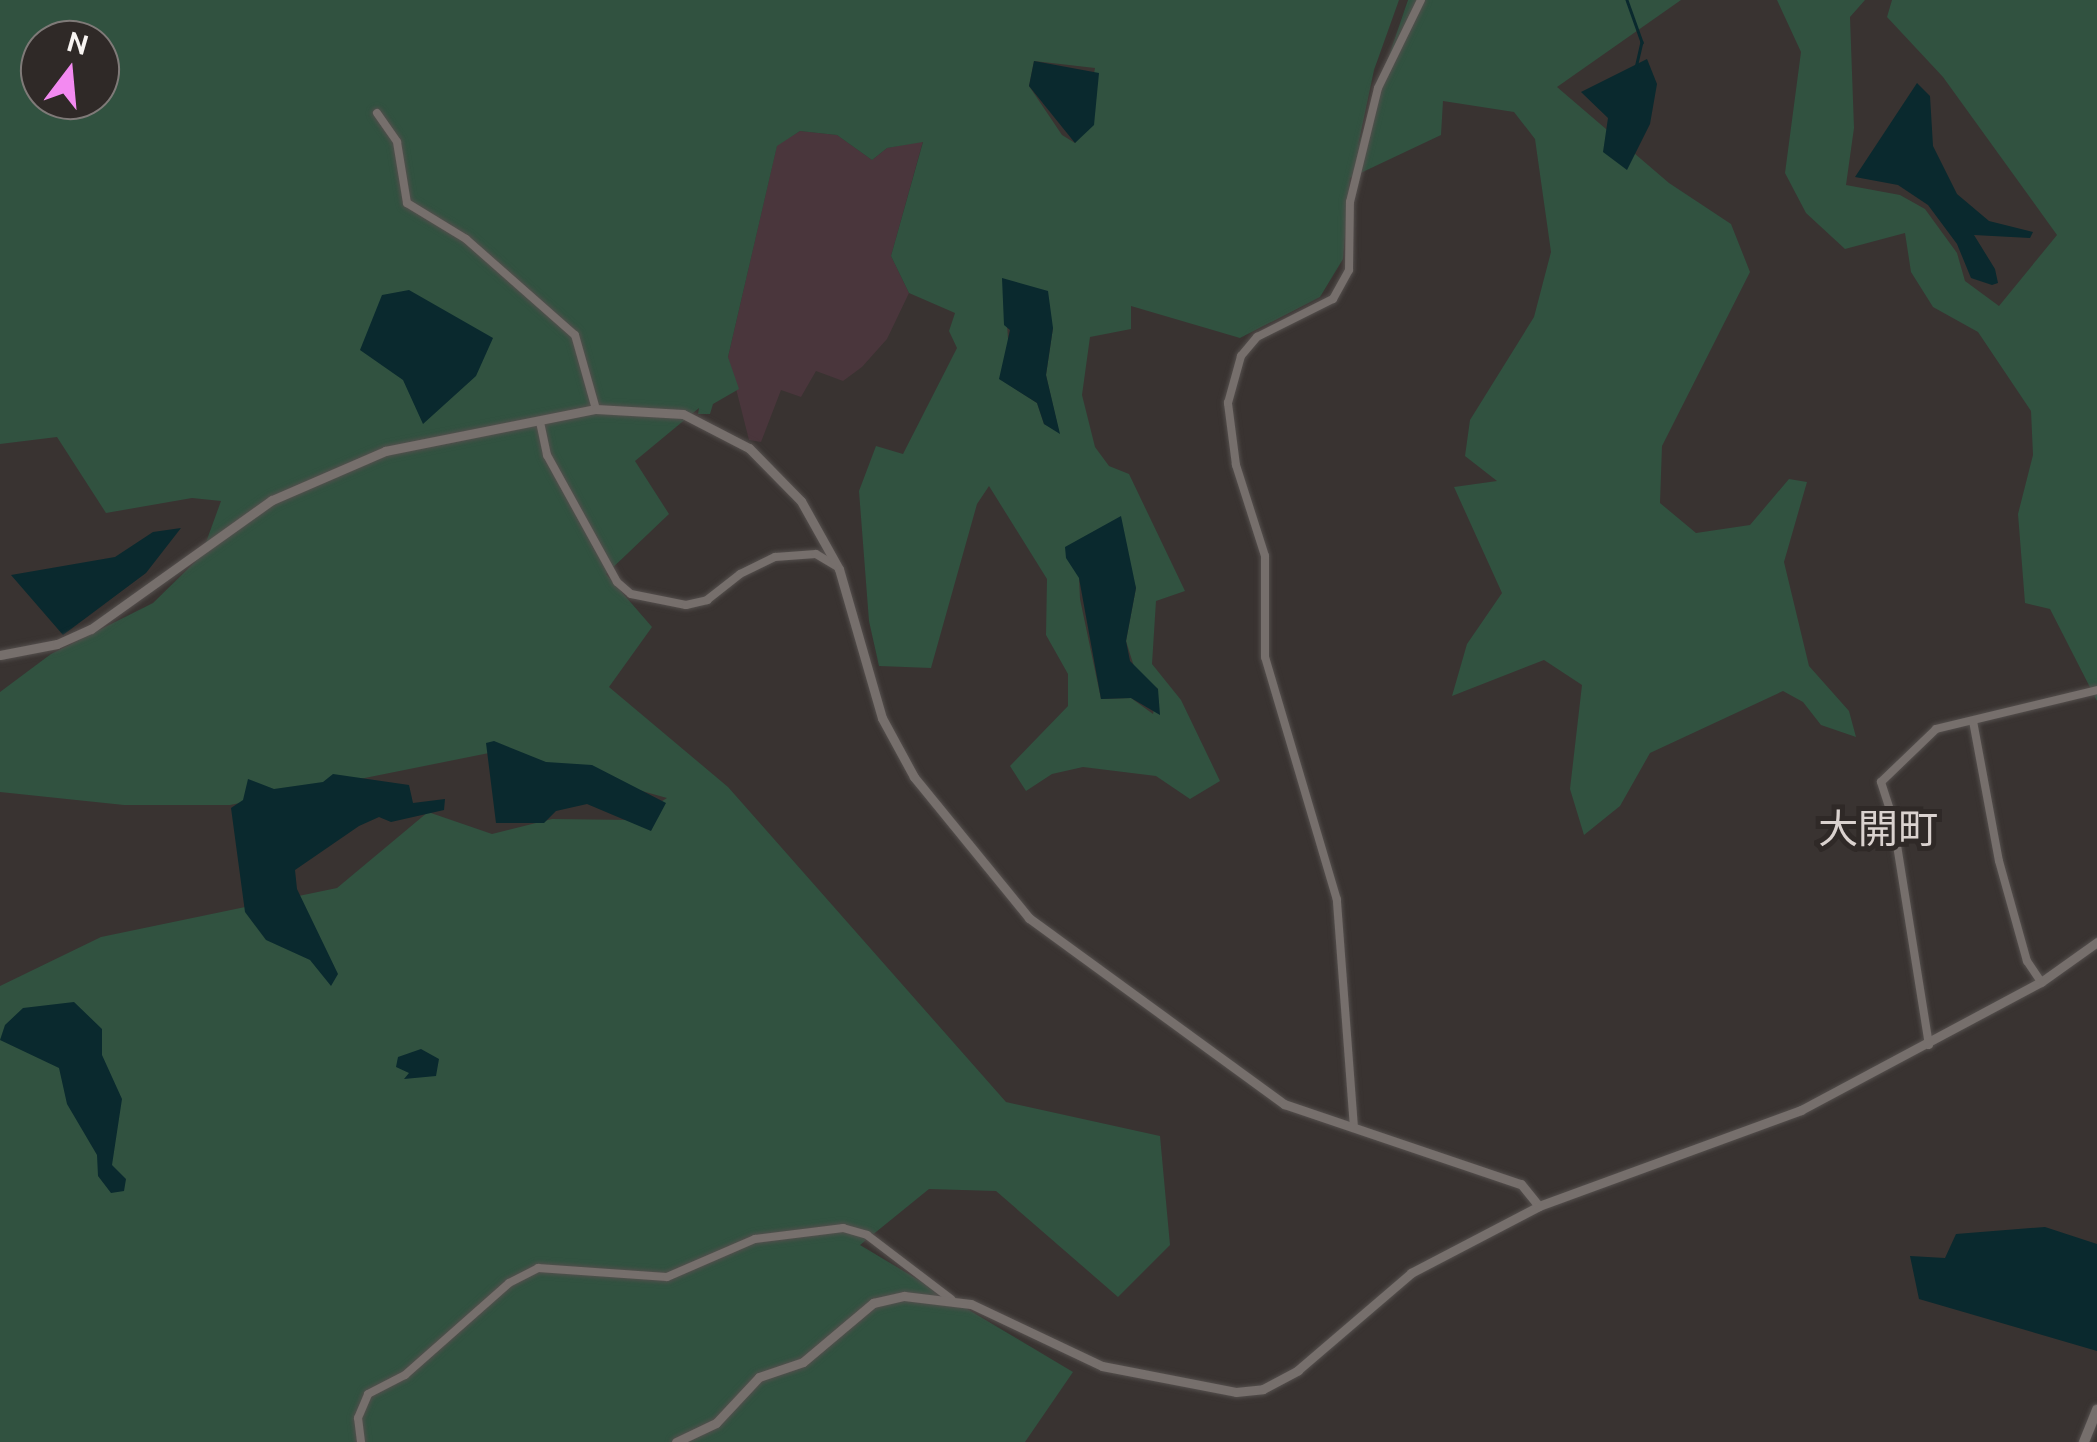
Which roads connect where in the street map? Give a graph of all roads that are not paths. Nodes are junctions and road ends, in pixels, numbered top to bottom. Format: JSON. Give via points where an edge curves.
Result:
{"nodes":[{"id":1,"x":1421,"y":0,"type":"edge"},
{"id":2,"x":377,"y":113,"type":"dead end"},
{"id":3,"x":596,"y":409,"type":"junction"},
{"id":4,"x":540,"y":422,"type":"junction"},
{"id":5,"x":840,"y":568,"type":"junction"},
{"id":6,"x":0,"y":655,"type":"edge"},
{"id":7,"x":2097,"y":690,"type":"edge"},
{"id":8,"x":1974,"y":721,"type":"junction"},
{"id":9,"x":2097,"y":942,"type":"edge"},
{"id":10,"x":2041,"y":982,"type":"junction"},
{"id":11,"x":1928,"y":1045,"type":"junction"},
{"id":12,"x":1354,"y":1128,"type":"junction"},
{"id":13,"x":1539,"y":1206,"type":"junction"},
{"id":14,"x":951,"y":1298,"type":"junction"},
{"id":15,"x":2097,"y":1410,"type":"edge"},
{"id":16,"x":361,"y":1442,"type":"edge"},
{"id":17,"x":676,"y":1442,"type":"edge"},
{"id":18,"x":2084,"y":1442,"type":"edge"}],
"edges":[{"from":1,"to":12,"type":"street","via":[[1378,88],[1350,202],[1350,270],[1333,299],[1257,337],[1240,356],[1228,403],[1236,465],[1265,556],[1265,657],[1337,900]]},
{"from":2,"to":3,"type":"street","via":[[396,142],[406,203],[466,239],[575,335]]},
{"from":3,"to":4,"type":"street"},
{"from":3,"to":5,"type":"street","via":[[683,414],[749,448],[801,501]]},
{"from":4,"to":5,"type":"street","via":[[547,454],[617,582],[630,594],[673,605],[707,600],[756,564],[795,554],[816,554]]},
{"from":4,"to":6,"type":"street","via":[[385,451],[339,469],[272,500],[91,629],[57,644]]},
{"from":5,"to":12,"type":"street","via":[[882,718],[914,777],[1029,918],[1284,1104]]},
{"from":7,"to":8,"type":"street"},
{"from":8,"to":10,"type":"street","via":[[1999,861],[2027,961]]},
{"from":8,"to":11,"type":"street","via":[[1924,735],[1881,782],[1893,819]]},
{"from":9,"to":10,"type":"street"},
{"from":10,"to":11,"type":"street"},
{"from":11,"to":13,"type":"street","via":[[1801,1110]]},
{"from":12,"to":13,"type":"street","via":[[1521,1184]]},
{"from":13,"to":14,"type":"street","via":[[1412,1273],[1298,1370],[1262,1389],[1236,1392],[1102,1366]]},
{"from":14,"to":16,"type":"street","via":[[868,1235],[843,1228],[755,1239],[667,1277],[538,1268],[509,1283],[405,1375],[368,1394],[358,1418]]},
{"from":14,"to":17,"type":"street","via":[[904,1296],[873,1303],[803,1362],[759,1377],[728,1415]]},
{"from":15,"to":18,"type":"main road"}]}
